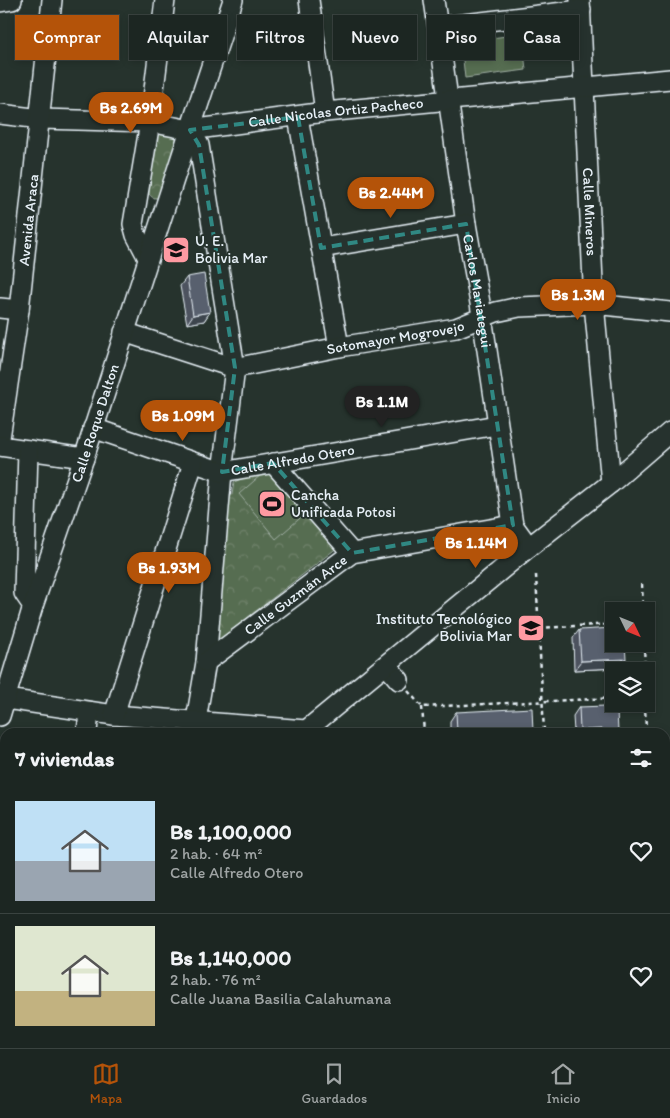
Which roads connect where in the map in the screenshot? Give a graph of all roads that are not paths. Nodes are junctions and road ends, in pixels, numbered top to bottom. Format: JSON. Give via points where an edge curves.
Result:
{"nodes":[{"id":1,"x":12,"y":0,"type":"edge"},
{"id":2,"x":52,"y":0,"type":"edge"},
{"id":3,"x":165,"y":0,"type":"edge"},
{"id":4,"x":233,"y":0,"type":"edge"},
{"id":5,"x":309,"y":0,"type":"edge"},
{"id":6,"x":434,"y":0,"type":"edge"},
{"id":7,"x":0,"y":2,"type":"edge"},
{"id":8,"x":581,"y":5,"type":"edge"},
{"id":9,"x":436,"y":15,"type":"edge"},
{"id":10,"x":495,"y":18,"type":"edge"},
{"id":11,"x":443,"y":60,"type":"edge"},
{"id":12,"x":670,"y":79,"type":"edge"},
{"id":13,"x":586,"y":88,"type":"junction"},
{"id":14,"x":449,"y":100,"type":"junction"},
{"id":15,"x":325,"y":112,"type":"junction"},
{"id":16,"x":0,"y":114,"type":"edge"},
{"id":17,"x":298,"y":117,"type":"junction"},
{"id":18,"x":41,"y":119,"type":"junction"},
{"id":19,"x":150,"y":122,"type":"junction"},
{"id":20,"x":190,"y":130,"type":"junction"},
{"id":21,"x":466,"y":224,"type":"junction"},
{"id":22,"x":321,"y":248,"type":"junction"},
{"id":23,"x":148,"y":258,"type":"junction"},
{"id":24,"x":594,"y":304,"type":"junction"},
{"id":25,"x":0,"y":308,"type":"edge"},
{"id":26,"x":19,"y":310,"type":"junction"},
{"id":27,"x":670,"y":312,"type":"edge"},
{"id":28,"x":482,"y":318,"type":"junction"},
{"id":29,"x":124,"y":332,"type":"junction"},
{"id":30,"x":338,"y":347,"type":"junction"},
{"id":31,"x":235,"y":368,"type":"junction"},
{"id":32,"x":497,"y":425,"type":"junction"},
{"id":33,"x":93,"y":428,"type":"junction"},
{"id":34,"x":670,"y":432,"type":"edge"},
{"id":35,"x":0,"y":438,"type":"edge"},
{"id":36,"x":0,"y":446,"type":"edge"},
{"id":37,"x":28,"y":450,"type":"junction"},
{"id":38,"x":84,"y":458,"type":"junction"},
{"id":39,"x":193,"y":463,"type":"junction"},
{"id":40,"x":273,"y":463,"type":"junction"},
{"id":41,"x":222,"y":472,"type":"junction"},
{"id":42,"x":612,"y":483,"type":"junction"},
{"id":43,"x":513,"y":525,"type":"junction"},
{"id":44,"x":529,"y":547,"type":"junction"},
{"id":45,"x":352,"y":553,"type":"junction"},
{"id":46,"x":33,"y":606,"type":"junction"},
{"id":47,"x":206,"y":662,"type":"junction"},
{"id":48,"x":3,"y":708,"type":"edge"},
{"id":49,"x":89,"y":712,"type":"junction"},
{"id":50,"x":114,"y":715,"type":"junction"},
{"id":51,"x":195,"y":727,"type":"edge"},
{"id":52,"x":87,"y":728,"type":"edge"},
{"id":53,"x":217,"y":728,"type":"edge"},
{"id":54,"x":311,"y":728,"type":"edge"}],
"edges":[{"from":1,"to":7,"type":"street"},
{"from":2,"to":18,"type":"street","name":"Avenida Araca"},
{"from":3,"to":19,"type":"street"},
{"from":4,"to":20,"type":"street","name":"Calle Roque Dalton"},
{"from":5,"to":15,"type":"street"},
{"from":6,"to":9,"type":"street","name":"Carlos Mariategui"},
{"from":8,"to":10,"type":"street"},
{"from":8,"to":13,"type":"street","name":"Calle Mineros"},
{"from":11,"to":14,"type":"street","name":"Carlos Mariategui"},
{"from":12,"to":13,"type":"street","name":"Calle Nicolas Ortiz Pacheco"},
{"from":13,"to":14,"type":"street","name":"Calle Nicolas Ortiz Pacheco"},
{"from":13,"to":24,"type":"street","name":"Calle Mineros"},
{"from":14,"to":15,"type":"street","name":"Calle Nicolas Ortiz Pacheco"},
{"from":14,"to":21,"type":"street","name":"Carlos Mariategui"},
{"from":15,"to":17,"type":"street","name":"Calle Nicolas Ortiz Pacheco"},
{"from":16,"to":18,"type":"street","name":"Calle Nicolas Ortiz Pacheco"},
{"from":17,"to":20,"type":"street","name":"Calle Nicolas Ortiz Pacheco"},
{"from":17,"to":22,"type":"street"},
{"from":18,"to":19,"type":"street","name":"Calle Nicolas Ortiz Pacheco"},
{"from":18,"to":26,"type":"street","name":"Avenida Araca"},
{"from":19,"to":20,"type":"street","name":"Calle Nicolas Ortiz Pacheco"},
{"from":19,"to":23,"type":"street","via":[[134,224]]},
{"from":20,"to":23,"type":"street","name":"Calle Roque Dalton"},
{"from":20,"to":31,"type":"street","via":[[199,145]]},
{"from":21,"to":22,"type":"street"},
{"from":21,"to":28,"type":"street","name":"Carlos Mariategui"},
{"from":22,"to":30,"type":"street"},
{"from":23,"to":29,"type":"street","name":"Calle Roque Dalton"},
{"from":24,"to":27,"type":"street","name":"Sotomayor Mogrovejo"},
{"from":24,"to":28,"type":"street","name":"Sotomayor Mogrovejo","via":[[518,307]]},
{"from":24,"to":42,"type":"street","name":"Calle Mineros"},
{"from":25,"to":26,"type":"street"},
{"from":26,"to":35,"type":"street","name":"Avenida Araca"},
{"from":28,"to":30,"type":"street","name":"Sotomayor Mogrovejo","via":[[456,328]]},
{"from":28,"to":32,"type":"street","name":"Carlos Mariategui"},
{"from":29,"to":31,"type":"street","name":"Sotomayor Mogrovejo"},
{"from":29,"to":33,"type":"street","name":"Calle Roque Dalton"},
{"from":30,"to":31,"type":"street","name":"Sotomayor Mogrovejo"},
{"from":31,"to":41,"type":"street"},
{"from":32,"to":40,"type":"street","name":"Calle Alfredo Otero"},
{"from":32,"to":43,"type":"street","name":"Carlos Mariategui"},
{"from":33,"to":38,"type":"street","name":"Calle Roque Dalton"},
{"from":33,"to":39,"type":"street","name":"Calle Alfredo Otero"},
{"from":34,"to":42,"type":"street"},
{"from":36,"to":37,"type":"street"},
{"from":37,"to":38,"type":"street"},
{"from":37,"to":46,"type":"street","via":[[24,592]]},
{"from":38,"to":46,"type":"street","name":"Calle Roque Dalton"},
{"from":39,"to":41,"type":"street","name":"Calle Alfredo Otero"},
{"from":39,"to":50,"type":"street"},
{"from":40,"to":41,"type":"street","name":"Calle Alfredo Otero"},
{"from":40,"to":45,"type":"street"},
{"from":41,"to":47,"type":"street"},
{"from":42,"to":44,"type":"street"},
{"from":43,"to":44,"type":"street","name":"Carlos Mariategui"},
{"from":43,"to":45,"type":"street","name":"Calle Guzmán Arce"},
{"from":44,"to":54,"type":"street","via":[[393,673]]},
{"from":45,"to":47,"type":"street","name":"Calle Guzmán Arce"},
{"from":46,"to":48,"type":"street","name":"Calle Roque Dalton"},
{"from":47,"to":51,"type":"street"},
{"from":48,"to":49,"type":"street"},
{"from":49,"to":50,"type":"street"},
{"from":49,"to":52,"type":"street"},
{"from":50,"to":51,"type":"street"},
{"from":51,"to":53,"type":"street"}]}
